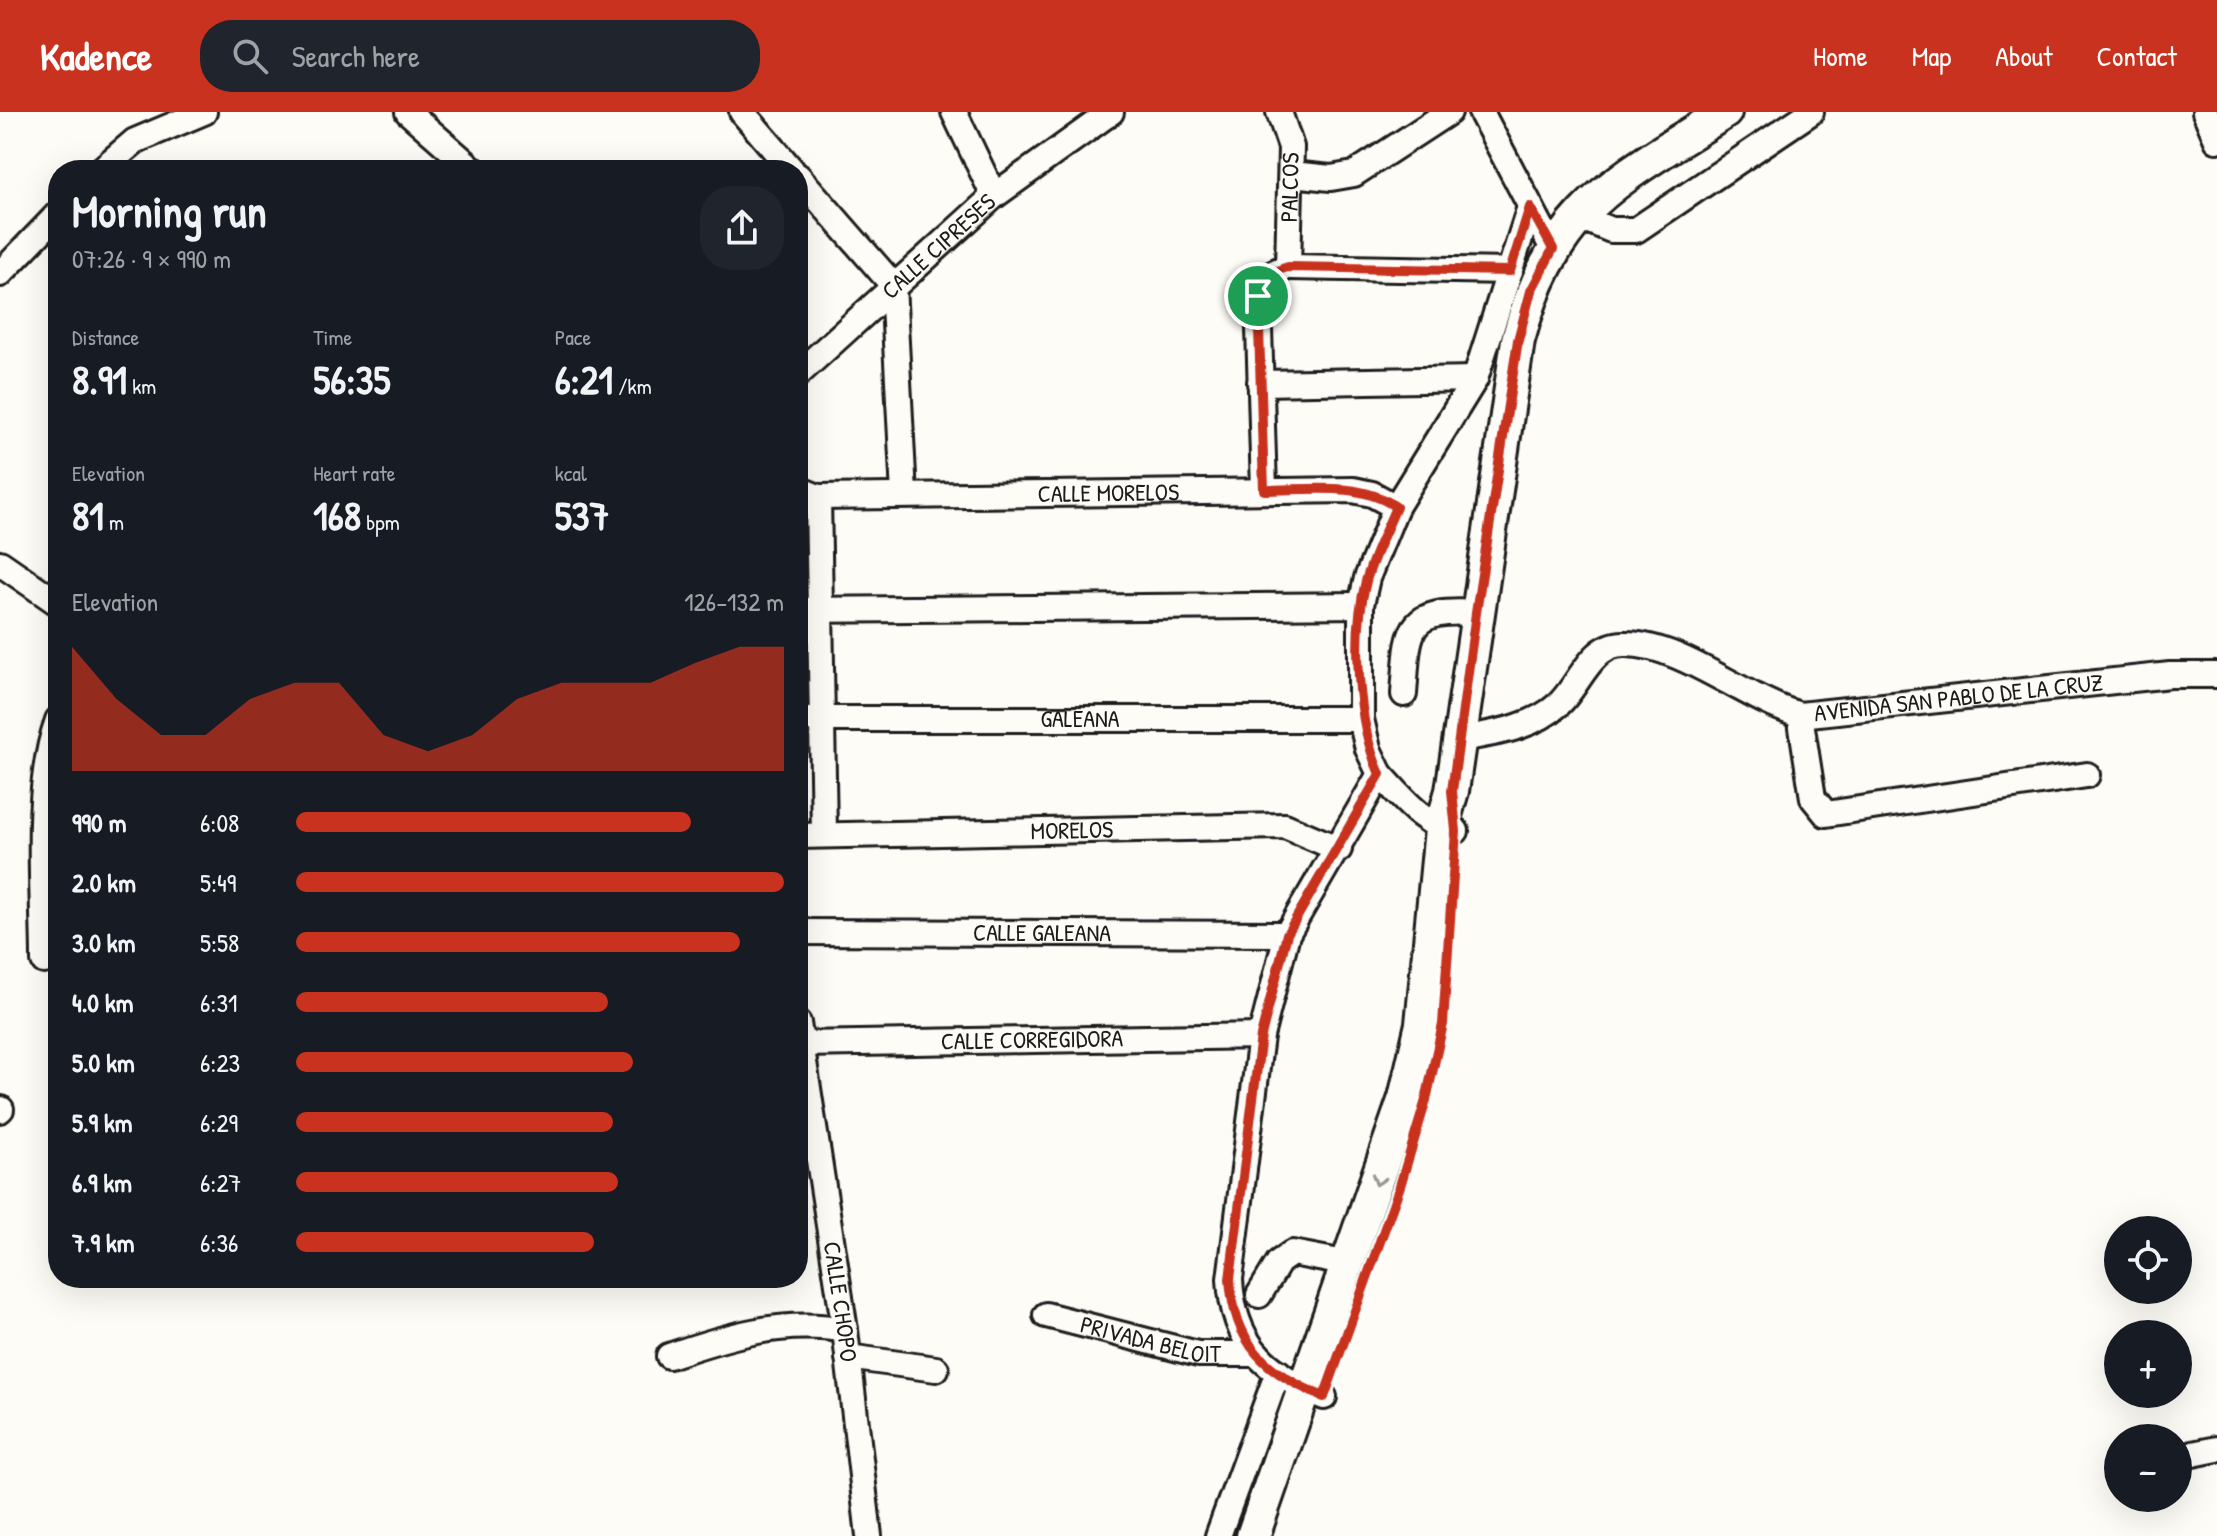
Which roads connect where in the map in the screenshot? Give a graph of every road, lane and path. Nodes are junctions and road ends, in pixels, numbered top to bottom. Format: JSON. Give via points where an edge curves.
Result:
{"nodes":[{"id":1,"x":204,"y":112,"type":"edge"},
{"id":2,"x":408,"y":112,"type":"edge"},
{"id":3,"x":742,"y":112,"type":"edge"},
{"id":4,"x":954,"y":112,"type":"edge"},
{"id":5,"x":1111,"y":112,"type":"edge"},
{"id":6,"x":1279,"y":112,"type":"edge"},
{"id":7,"x":1449,"y":112,"type":"edge"},
{"id":8,"x":1481,"y":112,"type":"edge"},
{"id":9,"x":1725,"y":112,"type":"edge"},
{"id":10,"x":1811,"y":112,"type":"edge"},
{"id":11,"x":2205,"y":112,"type":"edge"},
{"id":12,"x":1084,"y":120,"type":"edge"},
{"id":13,"x":2217,"y":140,"type":"edge"},
{"id":14,"x":113,"y":160,"type":"edge"},
{"id":15,"x":463,"y":160,"type":"edge"},
{"id":16,"x":783,"y":160,"type":"edge"},
{"id":17,"x":1291,"y":174,"type":"junction"},
{"id":18,"x":808,"y":187,"type":"edge"},
{"id":19,"x":994,"y":196,"type":"junction"},
{"id":20,"x":1530,"y":207,"type":"junction"},
{"id":21,"x":1577,"y":216,"type":"junction"},
{"id":22,"x":48,"y":224,"type":"edge"},
{"id":23,"x":1553,"y":249,"type":"junction"},
{"id":24,"x":1288,"y":267,"type":"junction"},
{"id":25,"x":1510,"y":271,"type":"junction"},
{"id":26,"x":0,"y":274,"type":"edge"},
{"id":27,"x":893,"y":285,"type":"junction"},
{"id":28,"x":808,"y":365,"type":"edge"},
{"id":29,"x":1475,"y":379,"type":"junction"},
{"id":30,"x":1260,"y":383,"type":"junction"},
{"id":31,"x":1264,"y":490,"type":"junction"},
{"id":32,"x":808,"y":493,"type":"edge"},
{"id":33,"x":904,"y":495,"type":"junction"},
{"id":34,"x":1396,"y":507,"type":"junction"},
{"id":35,"x":0,"y":563,"type":"edge"},
{"id":36,"x":48,"y":596,"type":"edge"},
{"id":37,"x":1361,"y":605,"type":"junction"},
{"id":38,"x":809,"y":609,"type":"edge"},
{"id":39,"x":1476,"y":613,"type":"junction"},
{"id":40,"x":2217,"y":675,"type":"edge"},
{"id":41,"x":1404,"y":694,"type":"dead end"},
{"id":42,"x":1800,"y":715,"type":"junction"},
{"id":43,"x":810,"y":719,"type":"edge"},
{"id":44,"x":1361,"y":719,"type":"junction"},
{"id":45,"x":1461,"y":739,"type":"junction"},
{"id":46,"x":48,"y":770,"type":"edge"},
{"id":47,"x":1380,"y":774,"type":"junction"},
{"id":48,"x":2087,"y":775,"type":"dead end"},
{"id":49,"x":1448,"y":830,"type":"junction"},
{"id":50,"x":824,"y":833,"type":"junction"},
{"id":51,"x":808,"y":835,"type":"edge"},
{"id":52,"x":1339,"y":849,"type":"junction"},
{"id":53,"x":808,"y":932,"type":"edge"},
{"id":54,"x":1287,"y":934,"type":"junction"},
{"id":55,"x":44,"y":961,"type":"dead end"},
{"id":56,"x":808,"y":1033,"type":"edge"},
{"id":57,"x":1261,"y":1036,"type":"junction"},
{"id":58,"x":808,"y":1086,"type":"edge"},
{"id":59,"x":1350,"y":1264,"type":"junction"},
{"id":60,"x":1259,"y":1295,"type":"dead end"},
{"id":61,"x":1046,"y":1315,"type":"dead end"},
{"id":62,"x":845,"y":1330,"type":"junction"},
{"id":63,"x":1257,"y":1354,"type":"junction"},
{"id":64,"x":669,"y":1356,"type":"dead end"},
{"id":65,"x":848,"y":1357,"type":"junction"},
{"id":66,"x":936,"y":1369,"type":"dead end"},
{"id":67,"x":1302,"y":1386,"type":"junction"},
{"id":68,"x":2217,"y":1449,"type":"edge"},
{"id":69,"x":2192,"y":1454,"type":"edge"},
{"id":70,"x":869,"y":1536,"type":"edge"},
{"id":71,"x":1218,"y":1536,"type":"edge"},
{"id":72,"x":1253,"y":1536,"type":"edge"},
{"id":73,"x":1274,"y":1536,"type":"edge"}],
"edges":[{"from":1,"to":14,"type":"street","via":[[135,141]]},
{"from":2,"to":15,"type":"street"},
{"from":3,"to":16,"type":"street"},
{"from":4,"to":19,"type":"street"},
{"from":5,"to":12,"type":"street","name":"CALLE CIPRESES"},
{"from":6,"to":17,"type":"street","name":"PALCOS","via":[[1291,147]]},
{"from":7,"to":17,"type":"street","via":[[1354,174]]},
{"from":8,"to":20,"type":"street"},
{"from":9,"to":21,"type":"main road","via":[[1614,184]]},
{"from":10,"to":21,"type":"street","via":[[1636,230],[1611,230]]},
{"from":11,"to":13,"type":"street"},
{"from":12,"to":19,"type":"street","name":"CALLE CIPRESES"},
{"from":17,"to":24,"type":"street","name":"PALCOS"},
{"from":18,"to":27,"type":"street"},
{"from":19,"to":27,"type":"street","name":"CALLE CIPRESES"},
{"from":20,"to":23,"type":"street"},
{"from":20,"to":25,"type":"street"},
{"from":21,"to":23,"type":"main road"},
{"from":22,"to":26,"type":"street"},
{"from":23,"to":39,"type":"main road","via":[[1531,291],[1518,340]]},
{"from":24,"to":25,"type":"street"},
{"from":24,"to":30,"type":"street","via":[[1262,281],[1258,296]]},
{"from":25,"to":29,"type":"street"},
{"from":27,"to":28,"type":"street","name":"CALLE CIPRESES"},
{"from":27,"to":33,"type":"street"},
{"from":29,"to":30,"type":"street"},
{"from":29,"to":34,"type":"street"},
{"from":30,"to":31,"type":"street"},
{"from":31,"to":33,"type":"street","name":"CALLE MORELOS"},
{"from":31,"to":34,"type":"street","name":"CALLE MORELOS","via":[[1353,490]]},
{"from":32,"to":33,"type":"street","name":"CALLE MORELOS"},
{"from":32,"to":38,"type":"street","name":"CALLE MORELOS"},
{"from":34,"to":37,"type":"street"},
{"from":35,"to":36,"type":"street"},
{"from":37,"to":38,"type":"street"},
{"from":37,"to":44,"type":"street"},
{"from":38,"to":43,"type":"street","name":"CALLE MORELOS"},
{"from":39,"to":41,"type":"street","via":[[1442,611],[1414,627]]},
{"from":39,"to":45,"type":"main road"},
{"from":40,"to":42,"type":"street","name":"AVENIDA SAN PABLO DE LA CRUZ","via":[[2170,675]]},
{"from":42,"to":45,"type":"street","name":"AVENIDA SAN PABLO DE LA CRUZ","via":[[1681,659],[1624,644],[1603,649],[1558,705],[1530,722]]},
{"from":42,"to":48,"type":"street","via":[[1813,798],[1826,814]]},
{"from":43,"to":44,"type":"street","name":"GALEANA"},
{"from":43,"to":50,"type":"street","name":"CALLE MORELOS"},
{"from":44,"to":47,"type":"street"},
{"from":45,"to":49,"type":"main road"},
{"from":46,"to":55,"type":"street"},
{"from":47,"to":49,"type":"street","via":[[1408,804]]},
{"from":47,"to":52,"type":"street"},
{"from":49,"to":59,"type":"main road","one_way":true,"via":[[1422,1024],[1405,1098]]},
{"from":49,"to":67,"type":"main road","via":[[1443,1024],[1426,1100],[1400,1186]]},
{"from":50,"to":51,"type":"street","name":"MORELOS"},
{"from":50,"to":52,"type":"street","name":"MORELOS","via":[[1285,826]]},
{"from":52,"to":54,"type":"street"},
{"from":53,"to":54,"type":"street","name":"CALLE GALEANA"},
{"from":54,"to":57,"type":"street"},
{"from":56,"to":57,"type":"street","name":"CALLE CORREGIDORA"},
{"from":57,"to":63,"type":"street","via":[[1230,1279],[1240,1333]]},
{"from":58,"to":62,"type":"street","name":"CALLE CHOPO"},
{"from":59,"to":60,"type":"street","via":[[1292,1253],[1279,1262]]},
{"from":59,"to":67,"type":"main road"},
{"from":61,"to":63,"type":"street","name":"PRIVADA BELOIT","via":[[1198,1354]]},
{"from":62,"to":64,"type":"street","via":[[767,1328]]},
{"from":62,"to":65,"type":"street","name":"CALLE CHOPO"},
{"from":63,"to":67,"type":"street"},
{"from":65,"to":66,"type":"street"},
{"from":65,"to":70,"type":"street","name":"CALLE CHOPO"},
{"from":67,"to":71,"type":"street"},
{"from":67,"to":72,"type":"main road"},
{"from":67,"to":73,"type":"main road"},
{"from":68,"to":69,"type":"street"}]}
